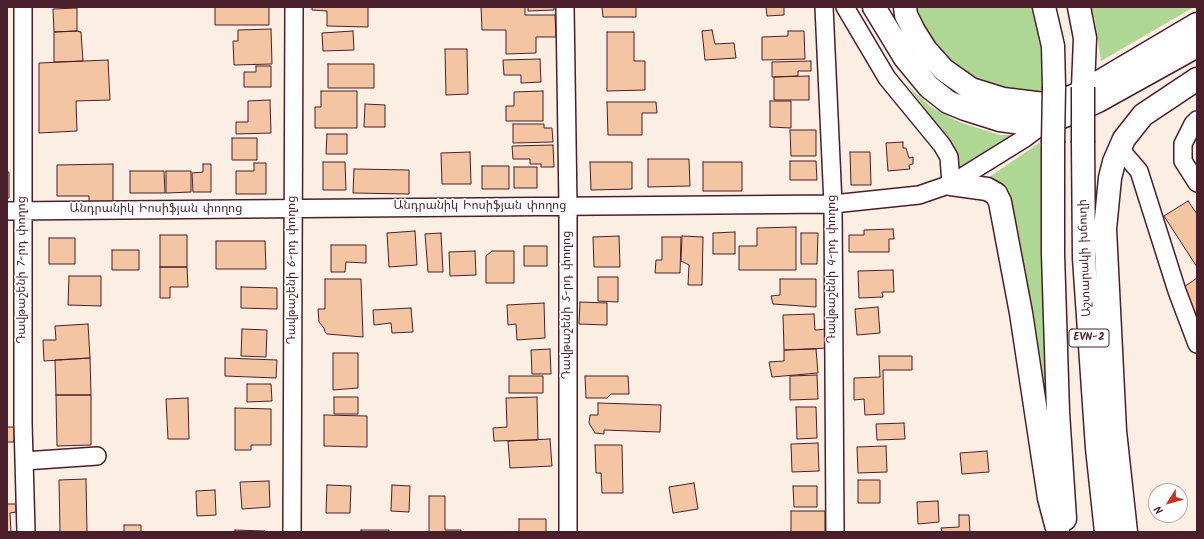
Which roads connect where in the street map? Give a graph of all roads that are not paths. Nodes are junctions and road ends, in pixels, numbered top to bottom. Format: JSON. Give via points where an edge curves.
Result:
{"nodes":[{"id":1,"x":23,"y":7,"type":"edge"},
{"id":2,"x":294,"y":7,"type":"edge"},
{"id":3,"x":565,"y":7,"type":"edge"},
{"id":4,"x":824,"y":7,"type":"edge"},
{"id":5,"x":845,"y":7,"type":"edge"},
{"id":6,"x":874,"y":7,"type":"edge"},
{"id":7,"x":906,"y":7,"type":"edge"},
{"id":8,"x":1044,"y":7,"type":"edge"},
{"id":9,"x":1079,"y":7,"type":"edge"},
{"id":10,"x":1197,"y":24,"type":"edge"},
{"id":11,"x":1197,"y":46,"type":"edge"},
{"id":12,"x":1197,"y":79,"type":"edge"},
{"id":13,"x":1083,"y":90,"type":"junction"},
{"id":14,"x":1197,"y":120,"type":"edge"},
{"id":15,"x":1050,"y":133,"type":"junction"},
{"id":16,"x":1120,"y":149,"type":"junction"},
{"id":17,"x":1197,"y":183,"type":"edge"},
{"id":18,"x":951,"y":184,"type":"junction"},
{"id":19,"x":834,"y":204,"type":"junction"},
{"id":20,"x":568,"y":207,"type":"junction"},
{"id":21,"x":294,"y":209,"type":"junction"},
{"id":22,"x":15,"y":211,"type":"edge"},
{"id":23,"x":1197,"y":344,"type":"edge"},
{"id":24,"x":97,"y":456,"type":"dead end"},
{"id":25,"x":24,"y":461,"type":"junction"},
{"id":26,"x":26,"y":532,"type":"edge"},
{"id":27,"x":292,"y":532,"type":"edge"},
{"id":28,"x":568,"y":532,"type":"edge"},
{"id":29,"x":835,"y":532,"type":"edge"},
{"id":30,"x":1058,"y":532,"type":"edge"},
{"id":31,"x":1066,"y":532,"type":"edge"},
{"id":32,"x":1106,"y":532,"type":"edge"},
{"id":33,"x":1126,"y":532,"type":"edge"}],
"edges":[{"from":1,"to":22,"type":"street","name":"Դավթաշենի 7-րդ փողոց"},
{"from":2,"to":21,"type":"street","name":"Դավթաշենի 6-րդ փողոց"},
{"from":3,"to":20,"type":"street","name":"Դավթաշենի 5-րդ փողոց"},
{"from":4,"to":19,"type":"street","name":"Դավթաշենի 4-րդ փողոց"},
{"from":5,"to":18,"type":"street","via":[[887,78],[942,145],[949,157]]},
{"from":6,"to":15,"type":"main road","via":[[905,58],[929,87],[948,102],[1000,120],[1022,123]]},
{"from":7,"to":13,"type":"main road","via":[[906,15],[926,50],[944,70],[971,89],[1003,99],[1044,104],[1064,100]]},
{"from":8,"to":15,"type":"main road","number":"EVN-2","bridge":true,"via":[[1053,46],[1054,87]]},
{"from":9,"to":13,"type":"main road","name":"Աշտարակի խճուղի","number":"EVN-2","via":[[1085,38]]},
{"from":10,"to":13,"type":"main road"},
{"from":11,"to":15,"type":"main road","via":[[1098,101]]},
{"from":12,"to":16,"type":"main road","via":[[1143,115],[1124,139]]},
{"from":13,"to":15,"type":"street","name":"Անդրանիկ Իոսիֆյան փողոց"},
{"from":13,"to":32,"type":"main road","name":"Աշտարակի խճուղի","number":"EVN-2","bridge":true,"via":[[1084,258],[1097,448]]},
{"from":14,"to":17,"type":"street","via":[[1183,144],[1183,161]]},
{"from":15,"to":18,"type":"street","name":"Անդրանիկ Իոսիֆյան փողոց","via":[[1025,138]]},
{"from":15,"to":31,"type":"main road","number":"EVN-2","via":[[1057,396]]},
{"from":16,"to":23,"type":"street","via":[[1139,171],[1177,291]]},
{"from":16,"to":33,"type":"main road","via":[[1110,178],[1105,229],[1115,431]]},
{"from":18,"to":19,"type":"street","name":"Անդրանիկ Իոսիֆյան փողոց","via":[[919,195]]},
{"from":18,"to":30,"type":"main road","via":[[988,189],[996,194],[1000,202],[1021,313],[1049,498]]},
{"from":19,"to":20,"type":"street","name":"Անդրանիկ Իոսիֆյան փողոց"},
{"from":19,"to":29,"type":"street","name":"Դավթաշենի 4-րդ փողոց"},
{"from":20,"to":21,"type":"street","name":"Անդրանիկ Իոսիֆյան փողոց"},
{"from":20,"to":28,"type":"street","name":"Դավթաշենի 5-րդ փողոց"},
{"from":21,"to":22,"type":"street","name":"Անդրանիկ Իոսիֆյան փողոց"},
{"from":21,"to":27,"type":"street","name":"Դավթաշենի 6-րդ փողոց"},
{"from":22,"to":25,"type":"street","name":"Դավթաշենի 7-րդ փողոց"},
{"from":24,"to":25,"type":"street"},
{"from":25,"to":26,"type":"street","name":"Դավթաշենի 7-րդ փողոց"}]}
